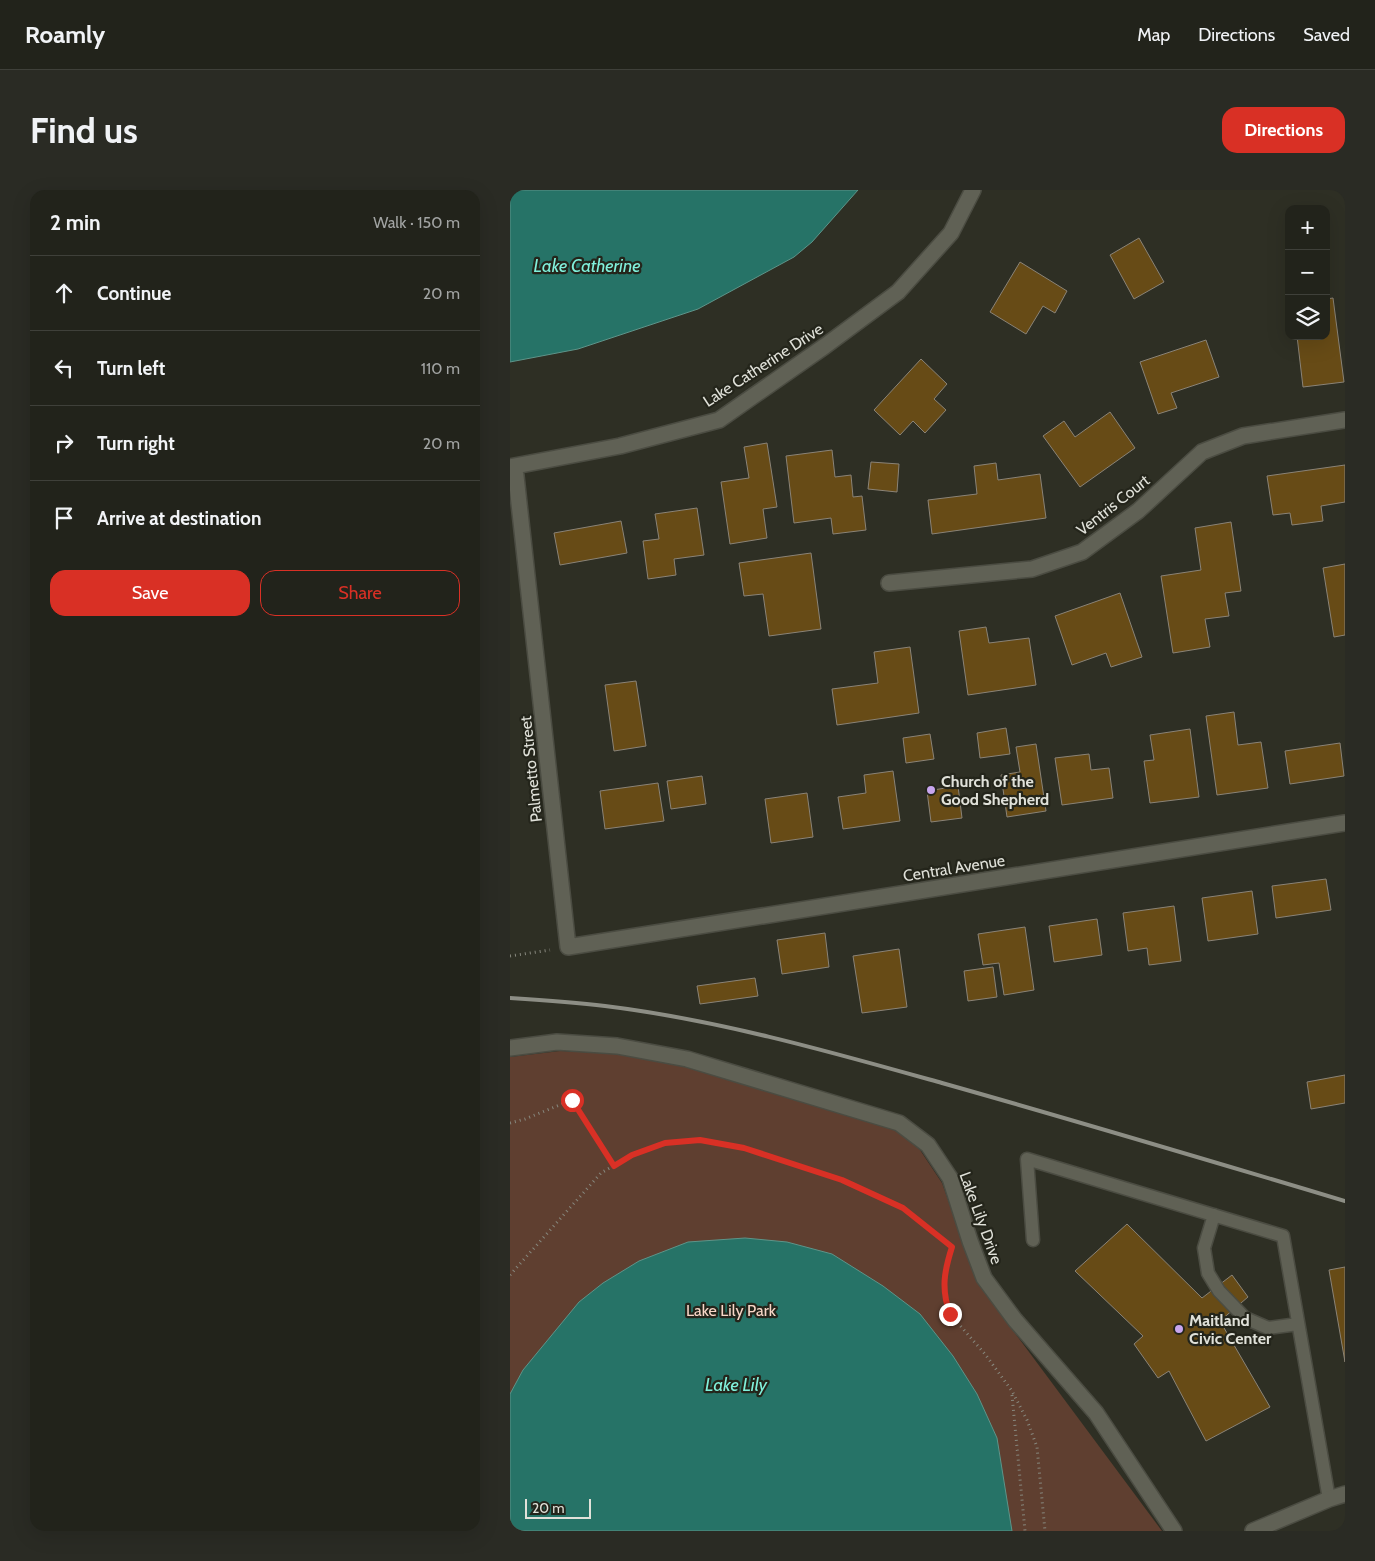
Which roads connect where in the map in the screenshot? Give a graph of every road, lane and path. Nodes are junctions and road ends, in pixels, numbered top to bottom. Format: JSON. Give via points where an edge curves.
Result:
{"nodes":[{"id":1,"x":973,"y":190,"type":"edge"},
{"id":2,"x":1345,"y":420,"type":"edge"},
{"id":3,"x":513,"y":467,"type":"edge"},
{"id":4,"x":889,"y":583,"type":"dead end"},
{"id":5,"x":1345,"y":823,"type":"edge"},
{"id":6,"x":568,"y":947,"type":"junction"},
{"id":7,"x":510,"y":956,"type":"edge"},
{"id":8,"x":510,"y":1048,"type":"edge"},
{"id":9,"x":510,"y":1123,"type":"edge"},
{"id":10,"x":614,"y":1166,"type":"junction"},
{"id":11,"x":1214,"y":1215,"type":"junction"},
{"id":12,"x":1033,"y":1240,"type":"dead end"},
{"id":13,"x":510,"y":1275,"type":"edge"},
{"id":14,"x":1298,"y":1324,"type":"junction"},
{"id":15,"x":1012,"y":1391,"type":"junction"},
{"id":16,"x":1345,"y":1494,"type":"edge"},
{"id":17,"x":1329,"y":1499,"type":"junction"},
{"id":18,"x":1026,"y":1531,"type":"edge"},
{"id":19,"x":1045,"y":1531,"type":"edge"},
{"id":20,"x":1174,"y":1531,"type":"edge"},
{"id":21,"x":1253,"y":1531,"type":"edge"}],
"edges":[{"from":1,"to":3,"type":"street","name":"Lake Catherine Drive","via":[[951,233],[898,292],[719,420],[620,446]]},
{"from":2,"to":4,"type":"street","name":"Ventris Court","via":[[1244,436],[1202,452],[1138,511],[1082,552],[1032,569]]},
{"from":3,"to":6,"type":"street","name":"Palmetto Street"},
{"from":5,"to":6,"type":"street","name":"Central Avenue"},
{"from":6,"to":7,"type":"path"},
{"from":8,"to":20,"type":"street","name":"Lake Lily Drive","via":[[557,1042],[608,1046],[687,1059],[899,1123],[928,1145],[950,1178],[984,1278],[1015,1320],[1096,1413]]},
{"from":9,"to":10,"type":"path","via":[[572,1100]]},
{"from":10,"to":13,"type":"path","via":[[601,1173]]},
{"from":10,"to":15,"type":"path","via":[[632,1155],[665,1143],[700,1140],[744,1148],[842,1180],[903,1208],[952,1247],[945,1269],[945,1299],[950,1314]]},
{"from":11,"to":12,"type":"lane","via":[[1027,1160]]},
{"from":11,"to":14,"type":"lane","via":[[1283,1236]]},
{"from":11,"to":14,"type":"lane","via":[[1204,1248],[1208,1273],[1219,1291],[1245,1318],[1268,1328]]},
{"from":14,"to":17,"type":"lane"},
{"from":15,"to":18,"type":"path"},
{"from":15,"to":19,"type":"path","via":[[1038,1447]]},
{"from":16,"to":17,"type":"street"},
{"from":17,"to":21,"type":"street"}]}
